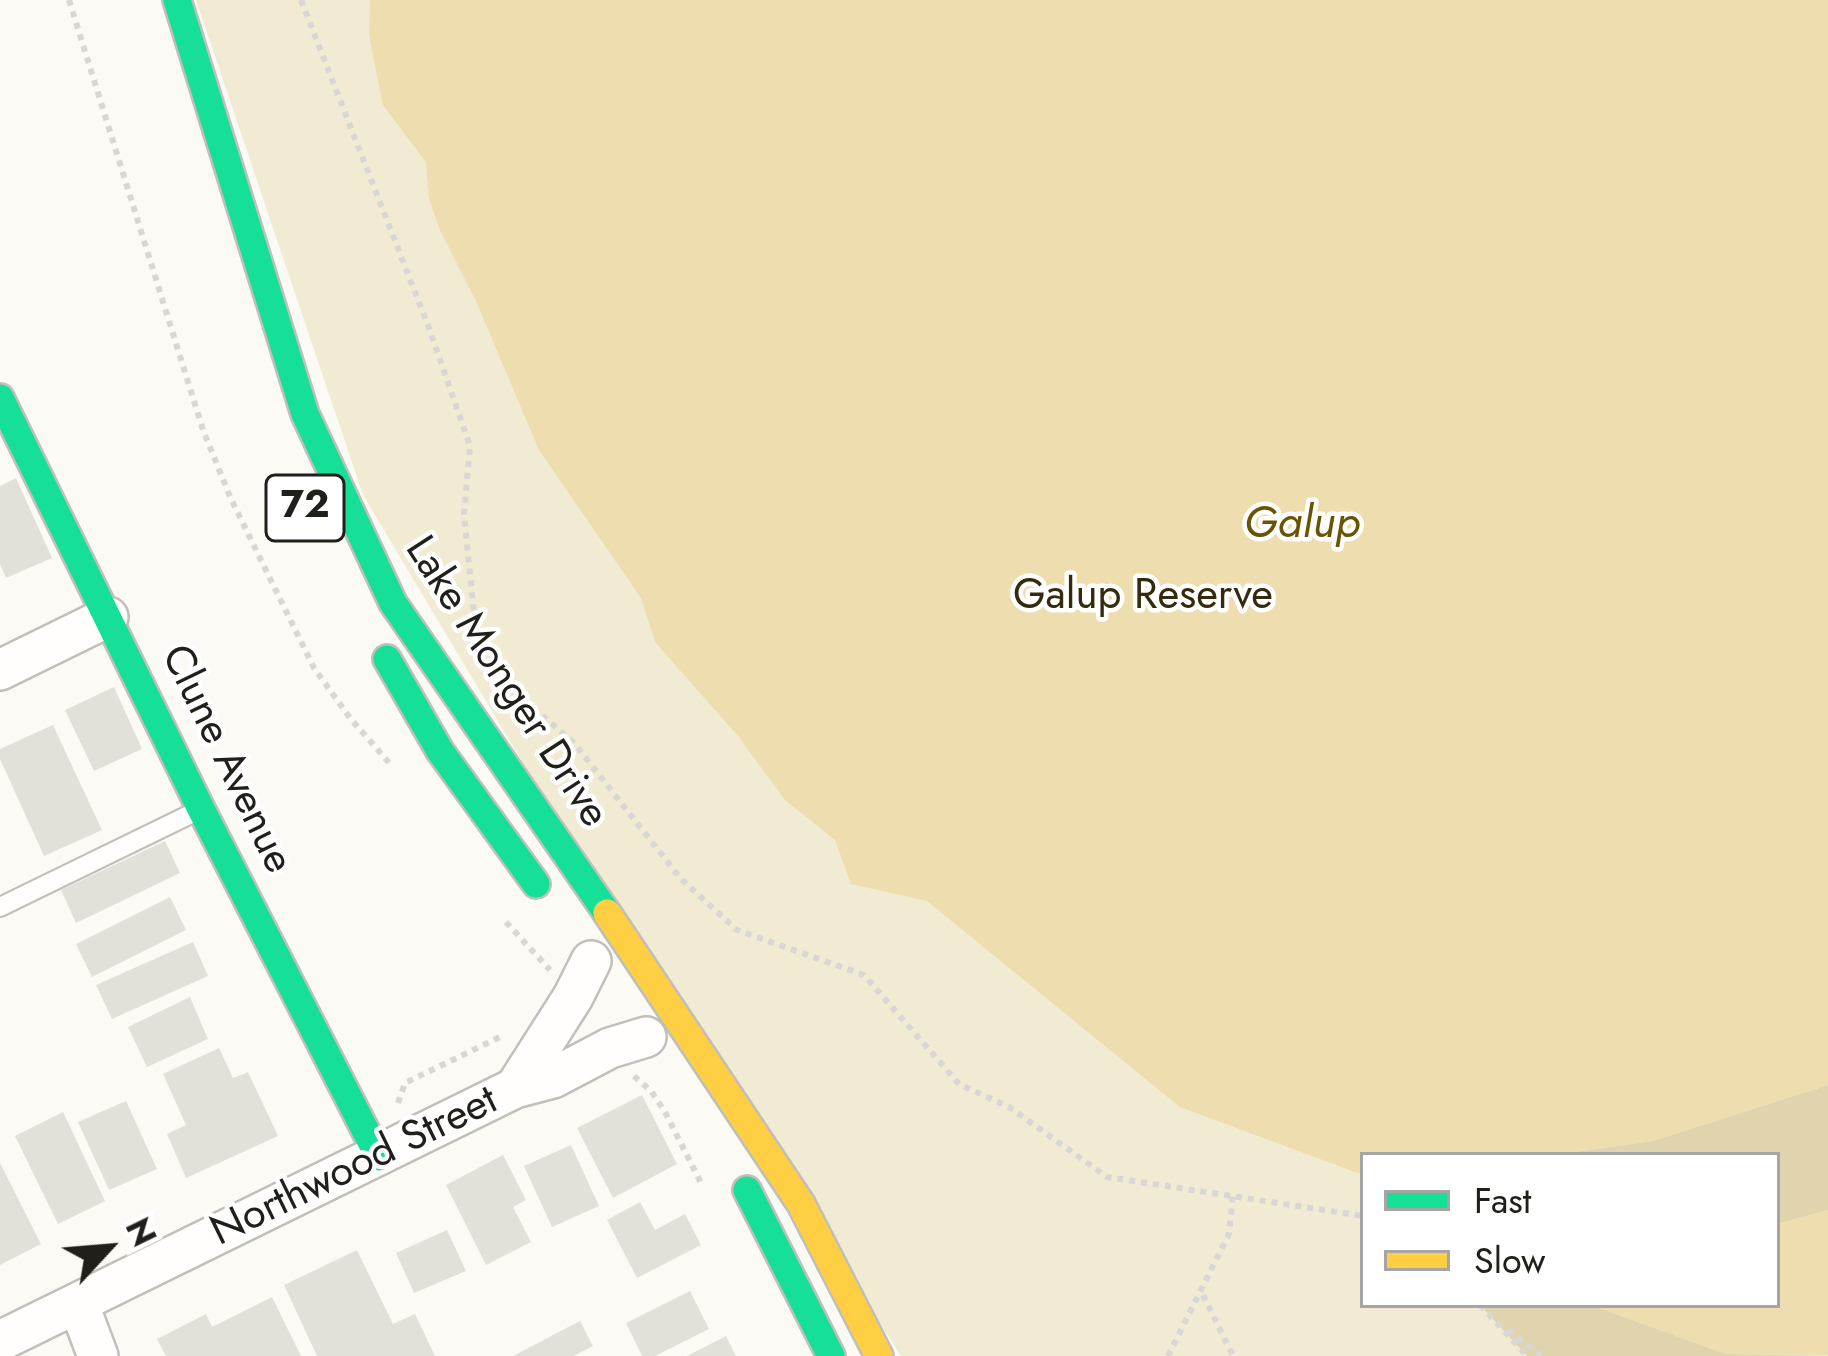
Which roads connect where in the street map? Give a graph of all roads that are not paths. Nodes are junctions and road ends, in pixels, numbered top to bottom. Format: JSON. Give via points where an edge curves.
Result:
{"nodes":[{"id":1,"x":177,"y":0,"type":"edge"},
{"id":2,"x":3,"y":412,"type":"edge"},
{"id":3,"x":108,"y":617,"type":"junction"},
{"id":4,"x":370,"y":630,"type":"dead end"},
{"id":5,"x":0,"y":670,"type":"edge"},
{"id":6,"x":201,"y":809,"type":"junction"},
{"id":7,"x":550,"y":904,"type":"dead end"},
{"id":8,"x":0,"y":907,"type":"edge"},
{"id":9,"x":586,"y":970,"type":"road end"},
{"id":10,"x":637,"y":1040,"type":"road end"},
{"id":11,"x":515,"y":1088,"type":"junction"},
{"id":12,"x":379,"y":1157,"type":"junction"},
{"id":13,"x":735,"y":1170,"type":"dead end"},
{"id":14,"x":78,"y":1303,"type":"junction"},
{"id":15,"x":0,"y":1341,"type":"edge"},
{"id":16,"x":98,"y":1356,"type":"edge"},
{"id":17,"x":831,"y":1356,"type":"edge"},
{"id":18,"x":879,"y":1356,"type":"edge"}],
"edges":[{"from":1,"to":18,"type":"main road","name":"Lake Monger Drive","number":"72","via":[[305,414],[393,603],[801,1204]]},
{"from":2,"to":3,"type":"main road","name":"Clune Avenue"},
{"from":3,"to":5,"type":"street"},
{"from":3,"to":6,"type":"main road","name":"Clune Avenue"},
{"from":4,"to":7,"type":"main road","name":"Lake Monger Drive","via":[[440,751]]},
{"from":6,"to":8,"type":"lane"},
{"from":6,"to":12,"type":"main road","name":"Clune Avenue"},
{"from":9,"to":11,"type":"street","name":"Northwood Street"},
{"from":10,"to":11,"type":"street","name":"Northwood Street"},
{"from":11,"to":12,"type":"street","name":"Northwood Street"},
{"from":12,"to":14,"type":"street","name":"Northwood Street"},
{"from":13,"to":17,"type":"main road"},
{"from":14,"to":15,"type":"street","name":"Northwood Street"},
{"from":14,"to":16,"type":"street"}]}
